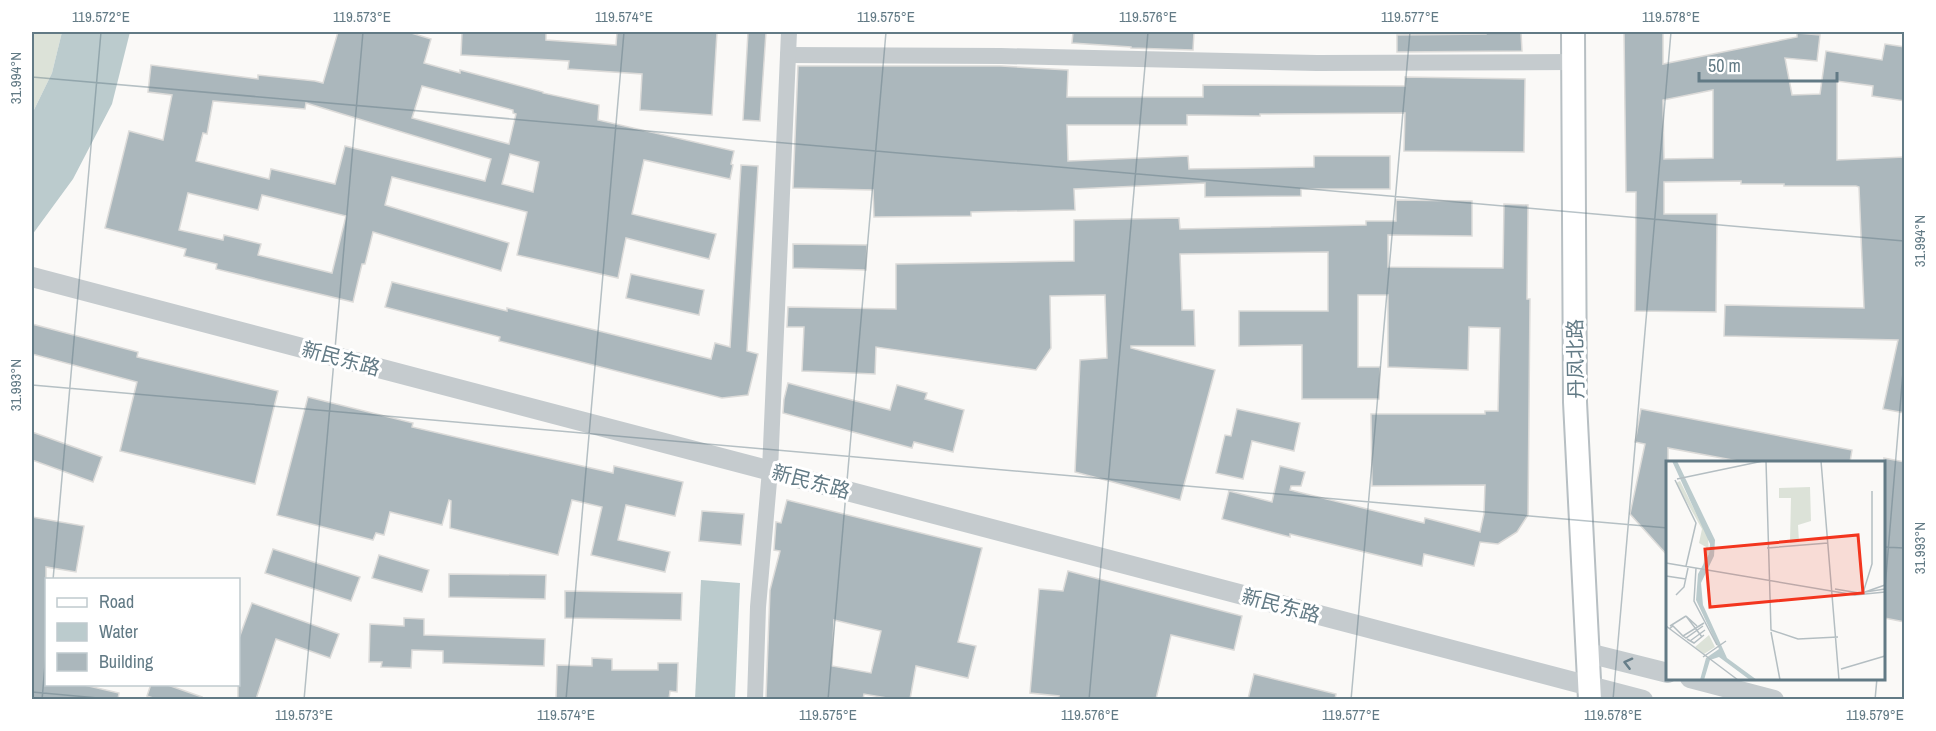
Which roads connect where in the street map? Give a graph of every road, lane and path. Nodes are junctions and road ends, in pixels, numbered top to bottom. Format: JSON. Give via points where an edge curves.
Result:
{"nodes":[{"id":1,"x":789,"y":32,"type":"edge"},
{"id":2,"x":1573,"y":32,"type":"edge"},
{"id":3,"x":788,"y":56,"type":"junction"},
{"id":4,"x":1573,"y":62,"type":"junction"},
{"id":5,"x":32,"y":277,"type":"edge"},
{"id":6,"x":770,"y":470,"type":"junction"},
{"id":7,"x":1588,"y":653,"type":"junction"},
{"id":8,"x":1666,"y":672,"type":"edge"},
{"id":9,"x":1698,"y":680,"type":"edge"},
{"id":10,"x":1590,"y":693,"type":"edge"},
{"id":11,"x":755,"y":699,"type":"edge"},
{"id":12,"x":1644,"y":699,"type":"edge"},
{"id":13,"x":1774,"y":699,"type":"edge"}],
"edges":[{"from":1,"to":3,"type":"street"},
{"from":2,"to":4,"type":"main road","name":"丹凤北路"},
{"from":3,"to":4,"type":"street"},
{"from":3,"to":6,"type":"street"},
{"from":4,"to":7,"type":"main road","name":"丹凤北路","via":[[1575,402]]},
{"from":5,"to":6,"type":"street","name":"新民东路"},
{"from":6,"to":10,"type":"street","name":"新民东路"},
{"from":6,"to":11,"type":"street","via":[[758,607]]},
{"from":8,"to":7,"type":"street","one_way":true},
{"from":7,"to":10,"type":"main road","name":"丹凤北路"},
{"from":9,"to":13,"type":"street"},
{"from":10,"to":12,"type":"street","name":"新民东路"}]}
